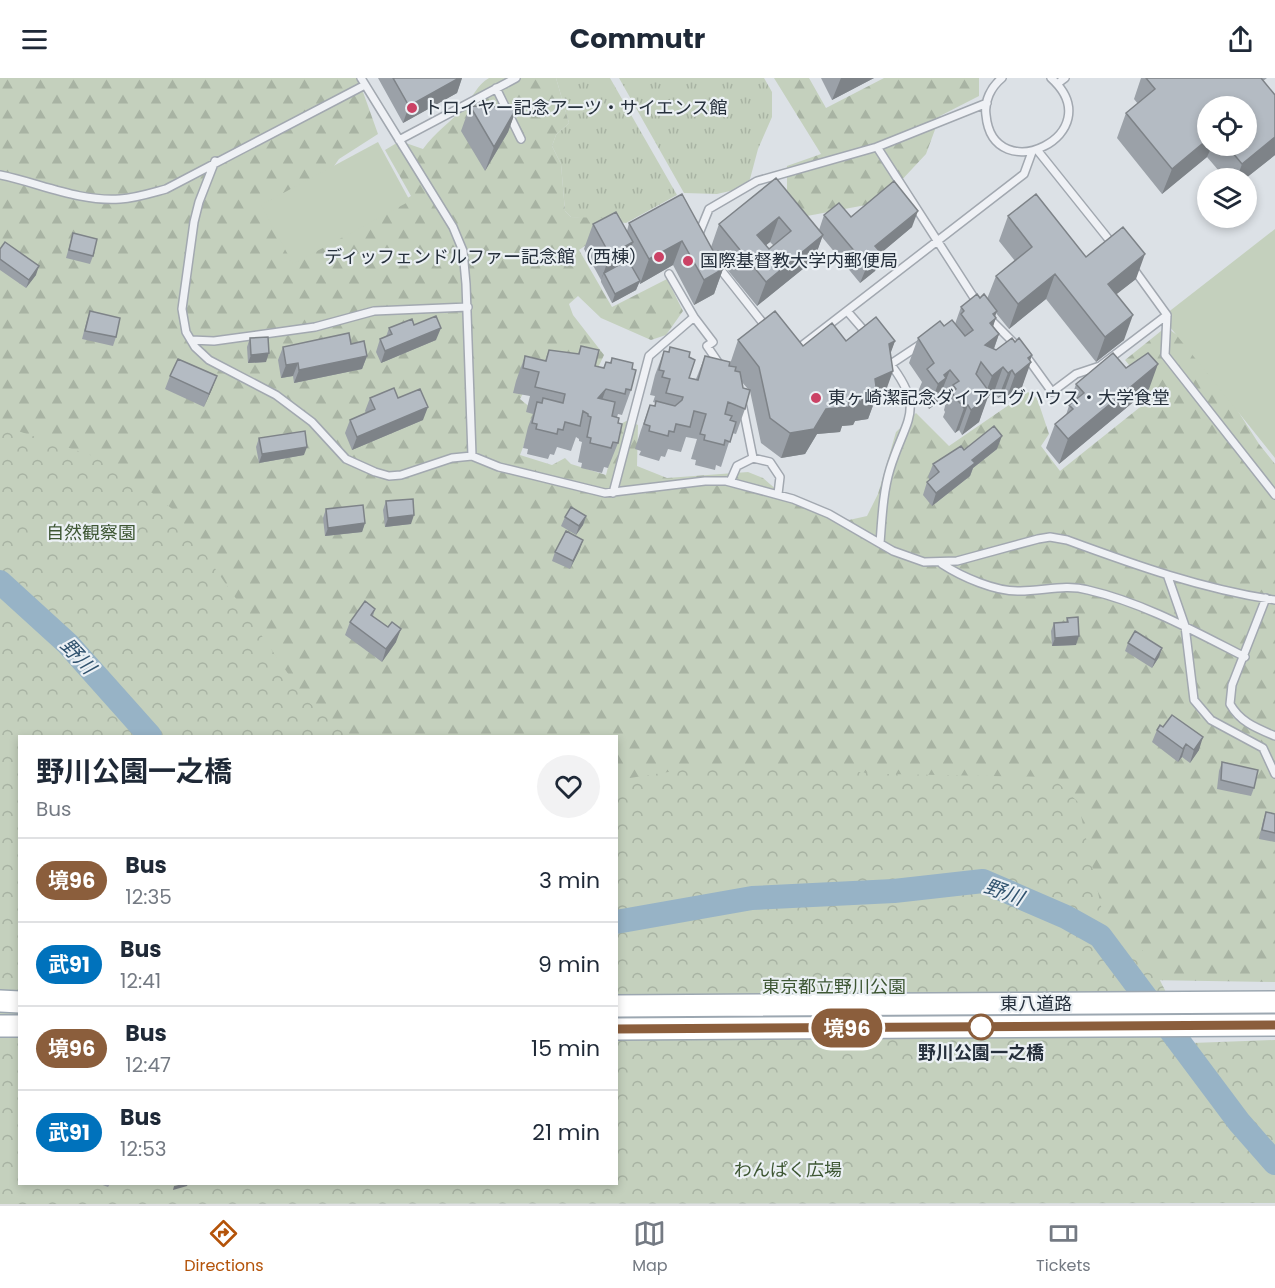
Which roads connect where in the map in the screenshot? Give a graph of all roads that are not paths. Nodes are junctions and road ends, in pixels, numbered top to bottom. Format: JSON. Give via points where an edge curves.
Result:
{"nodes":[{"id":1,"x":516,"y":78,"type":"edge"},
{"id":2,"x":1002,"y":78,"type":"edge"},
{"id":3,"x":1051,"y":78,"type":"edge"},
{"id":4,"x":1065,"y":78,"type":"edge"},
{"id":5,"x":363,"y":81,"type":"edge"},
{"id":6,"x":1058,"y":84,"type":"junction"},
{"id":7,"x":496,"y":88,"type":"junction"},
{"id":8,"x":987,"y":103,"type":"junction"},
{"id":9,"x":521,"y":139,"type":"dead end"},
{"id":10,"x":399,"y":140,"type":"junction"},
{"id":11,"x":877,"y":147,"type":"junction"},
{"id":12,"x":1035,"y":151,"type":"junction"},
{"id":13,"x":215,"y":161,"type":"junction"},
{"id":14,"x":0,"y":176,"type":"edge"},
{"id":15,"x":939,"y":240,"type":"junction"},
{"id":16,"x":704,"y":244,"type":"edge"},
{"id":17,"x":710,"y":254,"type":"edge"},
{"id":18,"x":1122,"y":256,"type":"edge"},
{"id":19,"x":1129,"y":264,"type":"edge"},
{"id":20,"x":669,"y":274,"type":"dead end"},
{"id":21,"x":976,"y":298,"type":"junction"},
{"id":22,"x":968,"y":306,"type":"edge"},
{"id":23,"x":468,"y":307,"type":"junction"},
{"id":24,"x":847,"y":311,"type":"junction"},
{"id":25,"x":1167,"y":315,"type":"junction"},
{"id":26,"x":694,"y":317,"type":"junction"},
{"id":27,"x":767,"y":328,"type":"junction"},
{"id":28,"x":758,"y":336,"type":"edge"},
{"id":29,"x":774,"y":337,"type":"edge"},
{"id":30,"x":191,"y":340,"type":"junction"},
{"id":31,"x":927,"y":341,"type":"edge"},
{"id":32,"x":876,"y":346,"type":"edge"},
{"id":33,"x":789,"y":355,"type":"edge"},
{"id":34,"x":883,"y":355,"type":"edge"},
{"id":35,"x":730,"y":359,"type":"edge"},
{"id":36,"x":891,"y":364,"type":"junction"},
{"id":37,"x":721,"y":367,"type":"junction"},
{"id":38,"x":727,"y":375,"type":"edge"},
{"id":39,"x":741,"y":395,"type":"edge"},
{"id":40,"x":472,"y":456,"type":"junction"},
{"id":41,"x":753,"y":458,"type":"junction"},
{"id":42,"x":730,"y":482,"type":"junction"},
{"id":43,"x":613,"y":493,"type":"junction"},
{"id":44,"x":778,"y":494,"type":"junction"},
{"id":45,"x":1275,"y":495,"type":"edge"},
{"id":46,"x":880,"y":543,"type":"junction"},
{"id":47,"x":942,"y":564,"type":"junction"},
{"id":48,"x":1168,"y":577,"type":"junction"},
{"id":49,"x":1266,"y":598,"type":"junction"},
{"id":50,"x":1275,"y":600,"type":"edge"},
{"id":51,"x":1185,"y":626,"type":"junction"},
{"id":52,"x":1245,"y":657,"type":"junction"},
{"id":53,"x":1275,"y":736,"type":"edge"},
{"id":54,"x":1275,"y":774,"type":"edge"},
{"id":55,"x":0,"y":1001,"type":"edge"},
{"id":56,"x":18,"y":1002,"type":"edge"},
{"id":57,"x":1275,"y":1002,"type":"edge"},
{"id":58,"x":618,"y":1006,"type":"edge"},
{"id":59,"x":1275,"y":1025,"type":"edge"},
{"id":60,"x":0,"y":1026,"type":"edge"},
{"id":61,"x":18,"y":1026,"type":"edge"},
{"id":62,"x":618,"y":1029,"type":"edge"}],
"edges":[{"from":1,"to":7,"type":"lane"},
{"from":2,"to":8,"type":"lane","via":[[990,92]]},
{"from":3,"to":6,"type":"lane"},
{"from":4,"to":6,"type":"lane"},
{"from":5,"to":10,"type":"lane"},
{"from":5,"to":13,"type":"lane"},
{"from":6,"to":12,"type":"lane","via":[[1066,102],[1066,123],[1056,140]]},
{"from":7,"to":9,"type":"lane"},
{"from":7,"to":10,"type":"lane"},
{"from":8,"to":11,"type":"lane"},
{"from":8,"to":12,"type":"lane","via":[[986,121],[1000,143],[1012,150]]},
{"from":10,"to":23,"type":"lane","via":[[453,227],[463,251]]},
{"from":11,"to":15,"type":"lane"},
{"from":11,"to":16,"type":"lane","via":[[757,181],[709,209],[698,235]]},
{"from":12,"to":15,"type":"lane","via":[[1024,174]]},
{"from":12,"to":18,"type":"lane"},
{"from":13,"to":14,"type":"lane","via":[[166,189],[119,199],[93,198]]},
{"from":13,"to":30,"type":"lane","via":[[199,202],[184,293],[182,309]]},
{"from":15,"to":21,"type":"lane"},
{"from":15,"to":24,"type":"lane"},
{"from":17,"to":27,"type":"lane"},
{"from":19,"to":25,"type":"lane"},
{"from":20,"to":26,"type":"lane"},
{"from":21,"to":22,"type":"lane"},
{"from":21,"to":25,"type":"lane","via":[[981,309],[1032,363],[1052,392],[1076,374],[1100,366]]},
{"from":23,"to":30,"type":"lane","via":[[374,311],[315,327],[214,341]]},
{"from":23,"to":40,"type":"lane"},
{"from":24,"to":32,"type":"lane"},
{"from":24,"to":33,"type":"lane"},
{"from":25,"to":45,"type":"lane","via":[[1165,355]]},
{"from":26,"to":37,"type":"lane","via":[[713,342],[707,346]]},
{"from":26,"to":43,"type":"lane","via":[[649,356]]},
{"from":27,"to":28,"type":"lane"},
{"from":27,"to":29,"type":"lane"},
{"from":30,"to":40,"type":"lane","via":[[221,368],[263,386],[312,422],[346,459],[375,472],[401,475],[452,458]]},
{"from":31,"to":36,"type":"lane"},
{"from":34,"to":36,"type":"lane"},
{"from":35,"to":37,"type":"lane"},
{"from":36,"to":46,"type":"lane","via":[[907,385],[911,409],[886,483]]},
{"from":37,"to":38,"type":"lane"},
{"from":39,"to":41,"type":"lane"},
{"from":40,"to":43,"type":"lane","via":[[590,491]]},
{"from":41,"to":42,"type":"lane","via":[[737,466]]},
{"from":41,"to":44,"type":"lane","via":[[770,462],[780,477]]},
{"from":42,"to":43,"type":"lane","via":[[705,481]]},
{"from":42,"to":44,"type":"lane"},
{"from":44,"to":46,"type":"lane","via":[[829,513]]},
{"from":46,"to":47,"type":"lane","via":[[924,562]]},
{"from":47,"to":48,"type":"lane","via":[[1050,537]]},
{"from":47,"to":51,"type":"lane","via":[[1003,589],[1090,590],[1135,603]]},
{"from":48,"to":49,"type":"lane"},
{"from":48,"to":51,"type":"lane"},
{"from":49,"to":50,"type":"lane"},
{"from":49,"to":52,"type":"lane"},
{"from":51,"to":52,"type":"lane"},
{"from":51,"to":54,"type":"lane","via":[[1194,700],[1211,720],[1263,748]]},
{"from":52,"to":53,"type":"lane","via":[[1232,685],[1230,704],[1249,725]]},
{"from":55,"to":56,"type":"main road"},
{"from":57,"to":58,"type":"main road","name":"東八道路"},
{"from":59,"to":62,"type":"main road","name":"東八道路"},
{"from":60,"to":61,"type":"main road"}]}
